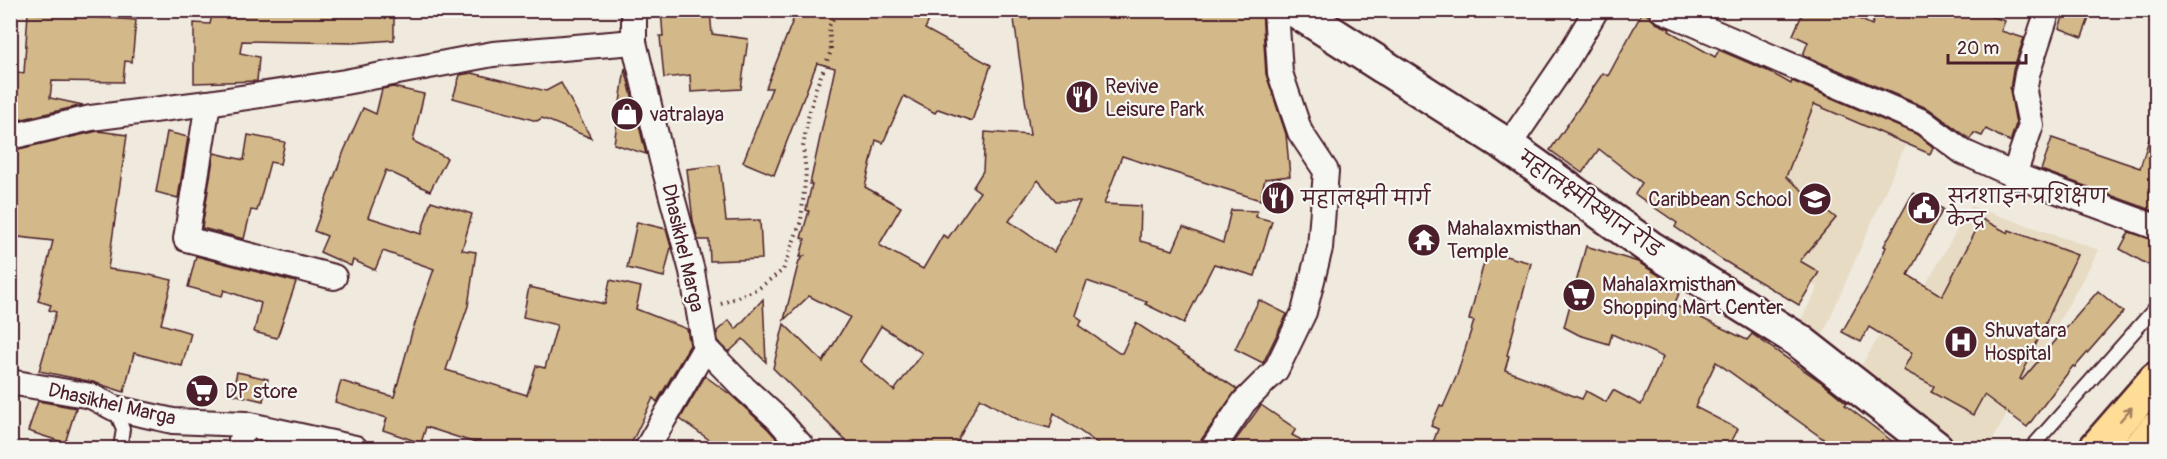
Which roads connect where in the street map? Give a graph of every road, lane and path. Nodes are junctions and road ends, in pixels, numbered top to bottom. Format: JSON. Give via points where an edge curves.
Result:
{"nodes":[{"id":1,"x":634,"y":10,"type":"edge"},
{"id":2,"x":838,"y":10,"type":"edge"},
{"id":3,"x":1276,"y":10,"type":"edge"},
{"id":4,"x":1295,"y":10,"type":"edge"},
{"id":5,"x":1596,"y":10,"type":"edge"},
{"id":6,"x":1662,"y":10,"type":"edge"},
{"id":7,"x":2048,"y":10,"type":"edge"},
{"id":8,"x":634,"y":42,"type":"junction"},
{"id":9,"x":208,"y":103,"type":"junction"},
{"id":10,"x":10,"y":137,"type":"edge"},
{"id":11,"x":1508,"y":146,"type":"junction"},
{"id":12,"x":2014,"y":175,"type":"junction"},
{"id":13,"x":2157,"y":227,"type":"edge"},
{"id":14,"x":334,"y":277,"type":"dead end"},
{"id":15,"x":2157,"y":307,"type":"edge"},
{"id":16,"x":700,"y":318,"type":"junction"},
{"id":17,"x":705,"y":348,"type":"junction"},
{"id":18,"x":2157,"y":378,"type":"edge"},
{"id":19,"x":10,"y":382,"type":"edge"},
{"id":20,"x":114,"y":408,"type":"junction"},
{"id":21,"x":245,"y":423,"type":"junction"},
{"id":22,"x":2157,"y":429,"type":"edge"},
{"id":23,"x":120,"y":448,"type":"edge"},
{"id":24,"x":239,"y":448,"type":"edge"},
{"id":25,"x":355,"y":448,"type":"edge"},
{"id":26,"x":647,"y":448,"type":"edge"},
{"id":27,"x":803,"y":448,"type":"edge"},
{"id":28,"x":1214,"y":448,"type":"edge"},
{"id":29,"x":1936,"y":448,"type":"edge"},
{"id":30,"x":2031,"y":448,"type":"edge"},
{"id":31,"x":2096,"y":448,"type":"edge"},
{"id":32,"x":2140,"y":448,"type":"edge"}],
"edges":[{"from":1,"to":8,"type":"street","name":"Dhasikhel Marga"},
{"from":2,"to":16,"type":"path","via":[[829,26],[831,51],[808,118],[803,147],[806,172],[801,222],[783,270],[759,288],[708,309]]},
{"from":3,"to":28,"type":"street","via":[[1280,73],[1300,132],[1326,171],[1320,248],[1304,312],[1275,370],[1244,402]]},
{"from":4,"to":11,"type":"street","name":"महालक्ष्मीस्थान रोड"},
{"from":5,"to":11,"type":"street"},
{"from":6,"to":12,"type":"street","via":[[1923,122],[1963,152]]},
{"from":7,"to":12,"type":"street","via":[[2027,74],[2024,92],[2031,124]]},
{"from":8,"to":9,"type":"street","via":[[493,54]]},
{"from":8,"to":16,"type":"street","name":"Dhasikhel Marga","via":[[692,271]]},
{"from":9,"to":10,"type":"street","via":[[91,118]]},
{"from":9,"to":14,"type":"street","via":[[186,238]]},
{"from":11,"to":29,"type":"street","name":"महालक्ष्मीस्थान रोड","via":[[1649,247],[1798,340]]},
{"from":12,"to":13,"type":"street"},
{"from":15,"to":30,"type":"lane"},
{"from":16,"to":17,"type":"street","name":"Dhasikhel Marga"},
{"from":17,"to":26,"type":"street"},
{"from":17,"to":27,"type":"street"},
{"from":31,"to":18,"type":"main road","one_way":true},
{"from":19,"to":20,"type":"street","name":"Dhasikhel Marga","via":[[90,396]]},
{"from":20,"to":21,"type":"street","name":"Dhasikhel Marga","via":[[173,421]]},
{"from":20,"to":23,"type":"lane","via":[[123,429]]},
{"from":21,"to":24,"type":"street"},
{"from":21,"to":25,"type":"street","name":"Dhasikhel Marga"},
{"from":22,"to":32,"type":"main road"}]}
